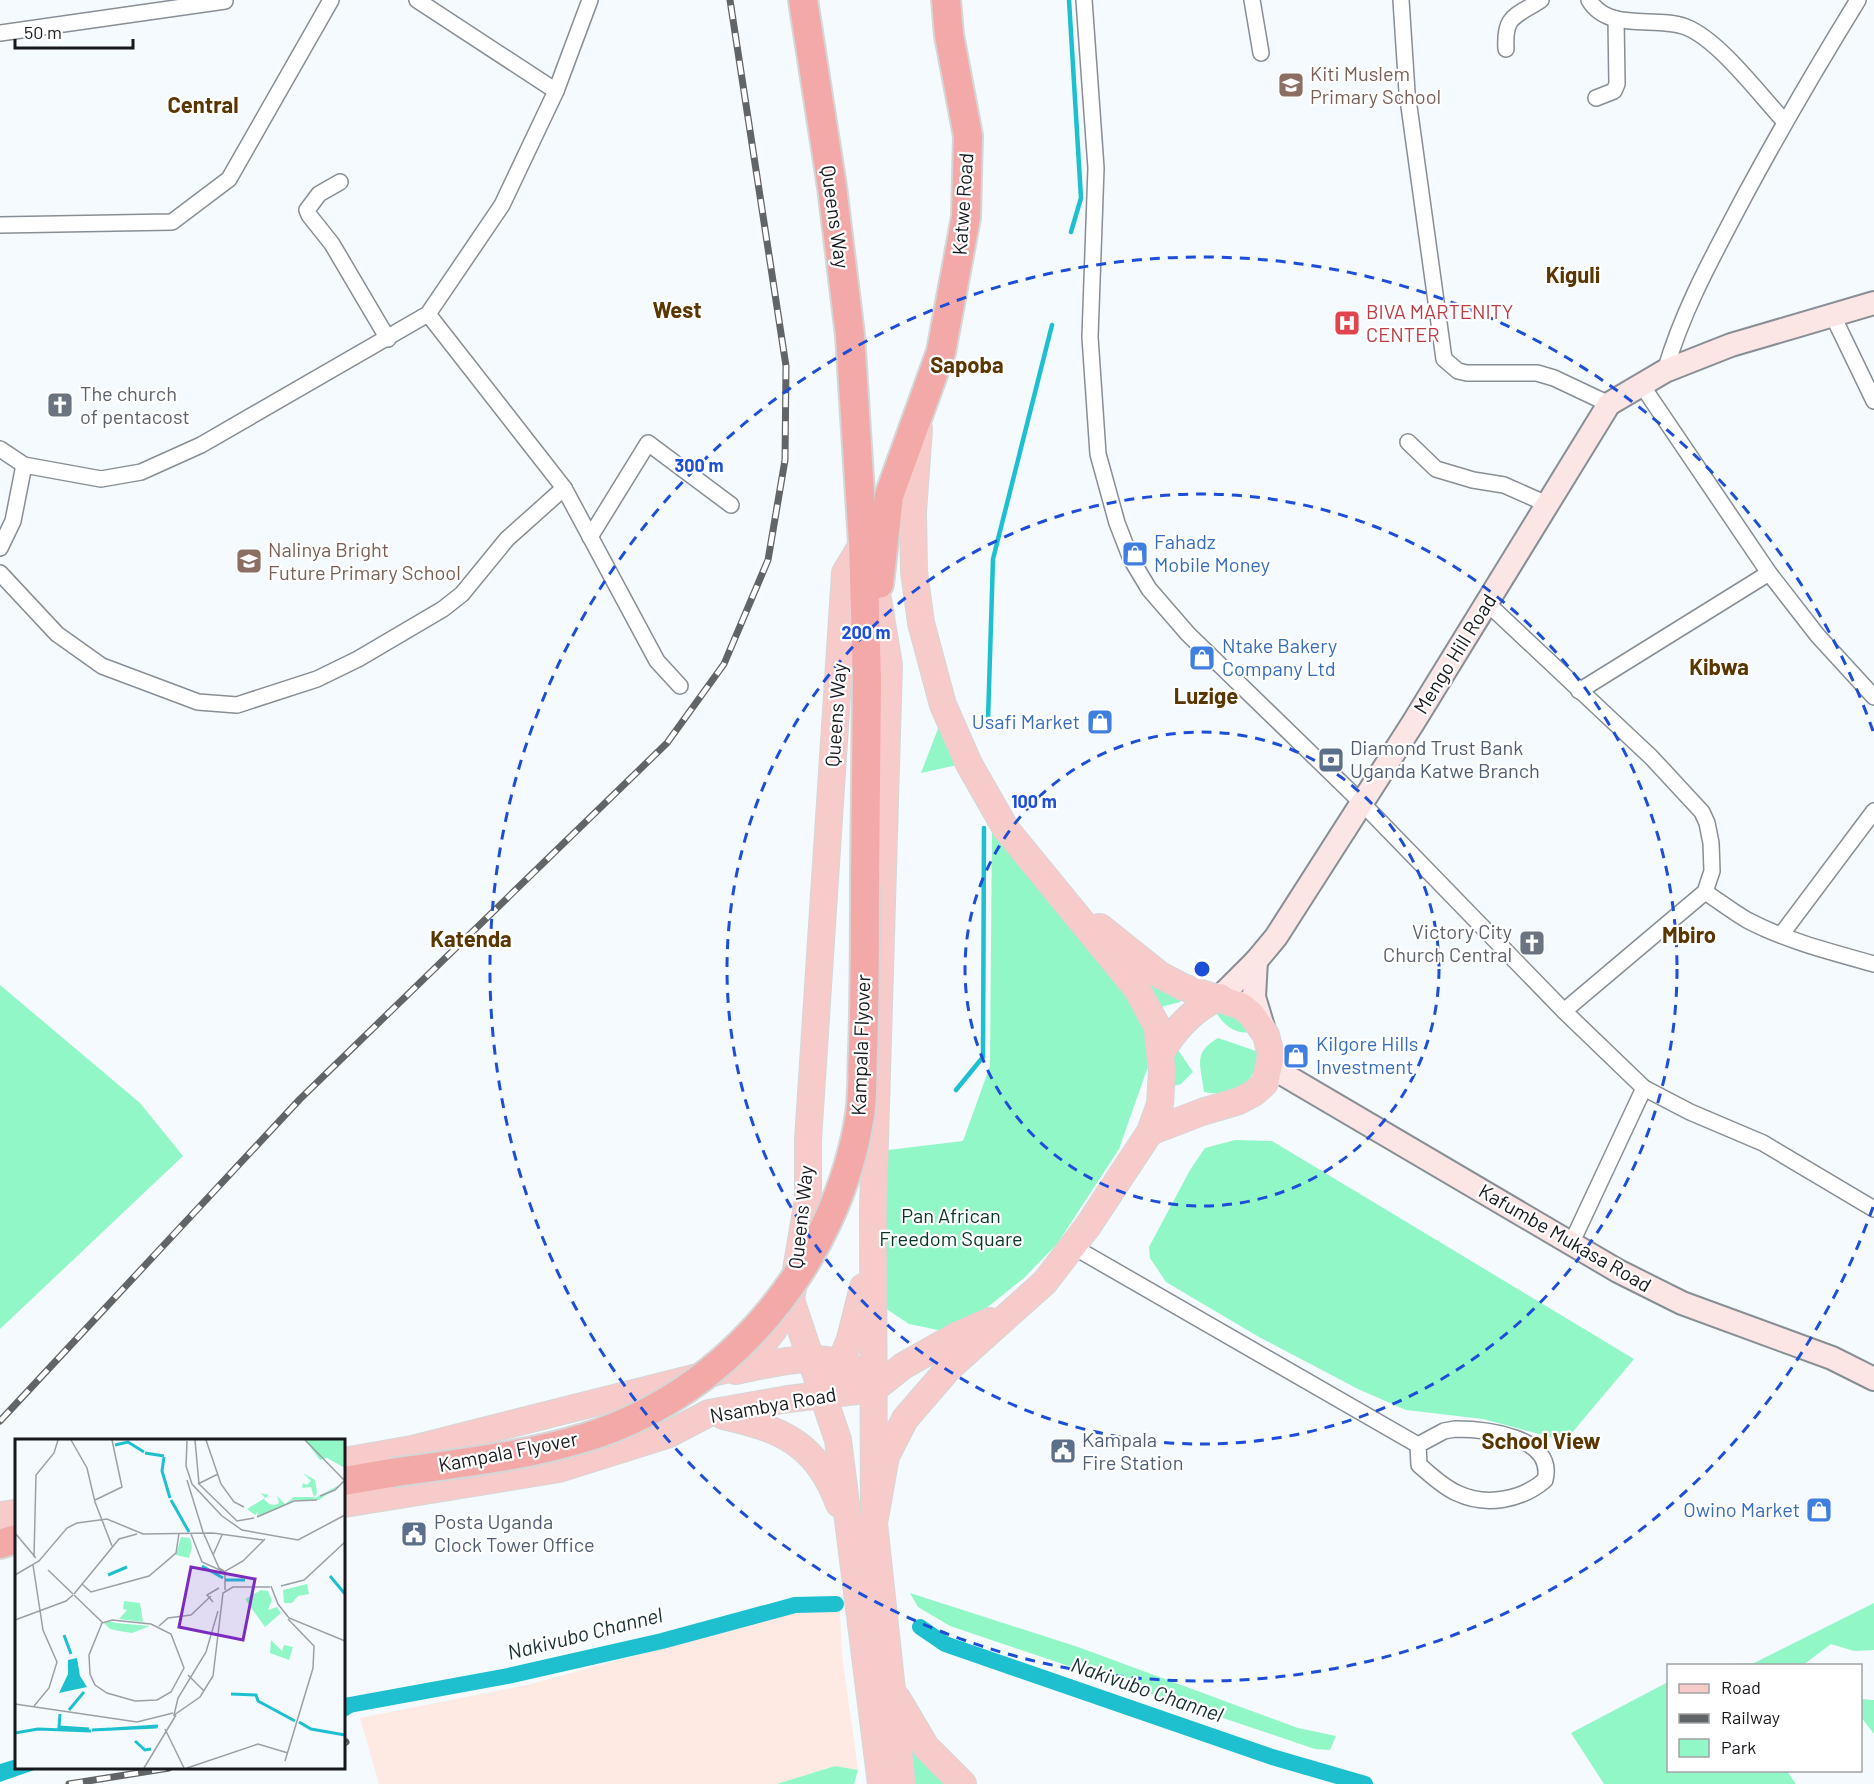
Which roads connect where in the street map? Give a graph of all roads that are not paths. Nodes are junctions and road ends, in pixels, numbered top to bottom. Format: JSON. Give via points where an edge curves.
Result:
{"nodes":[{"id":1,"x":331,"y":0,"type":"edge"},
{"id":2,"x":417,"y":0,"type":"edge"},
{"id":3,"x":590,"y":0,"type":"edge"},
{"id":4,"x":803,"y":0,"type":"edge"},
{"id":5,"x":946,"y":0,"type":"edge"},
{"id":6,"x":1084,"y":0,"type":"edge"},
{"id":7,"x":1252,"y":0,"type":"edge"},
{"id":8,"x":1401,"y":0,"type":"edge"},
{"id":9,"x":1541,"y":0,"type":"edge"},
{"id":10,"x":1588,"y":0,"type":"edge"},
{"id":11,"x":1858,"y":0,"type":"edge"},
{"id":12,"x":225,"y":1,"type":"edge"},
{"id":13,"x":1617,"y":19,"type":"junction"},
{"id":14,"x":0,"y":33,"type":"edge"},
{"id":15,"x":1506,"y":49,"type":"dead end"},
{"id":16,"x":1261,"y":53,"type":"dead end"},
{"id":17,"x":556,"y":91,"type":"junction"},
{"id":18,"x":1596,"y":98,"type":"dead end"},
{"id":19,"x":1785,"y":122,"type":"junction"},
{"id":20,"x":340,"y":182,"type":"dead end"},
{"id":21,"x":0,"y":225,"type":"edge"},
{"id":22,"x":1874,"y":303,"type":"edge"},
{"id":23,"x":428,"y":314,"type":"junction"},
{"id":24,"x":1832,"y":314,"type":"junction"},
{"id":25,"x":388,"y":339,"type":"junction"},
{"id":26,"x":1665,"y":371,"type":"junction"},
{"id":27,"x":1641,"y":384,"type":"junction"},
{"id":28,"x":1874,"y":401,"type":"edge"},
{"id":29,"x":1609,"y":404,"type":"junction"},
{"id":30,"x":921,"y":405,"type":"junction"},
{"id":31,"x":1408,"y":442,"type":"dead end"},
{"id":32,"x":0,"y":449,"type":"edge"},
{"id":33,"x":24,"y":465,"type":"junction"},
{"id":34,"x":564,"y":488,"type":"junction"},
{"id":35,"x":1547,"y":504,"type":"junction"},
{"id":36,"x":731,"y":505,"type":"dead end"},
{"id":37,"x":590,"y":537,"type":"junction"},
{"id":38,"x":863,"y":543,"type":"junction"},
{"id":39,"x":0,"y":548,"type":"edge"},
{"id":40,"x":0,"y":573,"type":"edge"},
{"id":41,"x":1769,"y":573,"type":"junction"},
{"id":42,"x":878,"y":593,"type":"junction"},
{"id":43,"x":1487,"y":603,"type":"junction"},
{"id":44,"x":867,"y":680,"type":"junction"},
{"id":45,"x":680,"y":686,"type":"dead end"},
{"id":46,"x":1579,"y":690,"type":"junction"},
{"id":47,"x":1874,"y":698,"type":"edge"},
{"id":48,"x":1362,"y":803,"type":"junction"},
{"id":49,"x":1874,"y":811,"type":"edge"},
{"id":50,"x":1705,"y":892,"type":"junction"},
{"id":51,"x":1065,"y":902,"type":"junction"},
{"id":52,"x":1781,"y":935,"type":"junction"},
{"id":53,"x":1256,"y":961,"type":"junction"},
{"id":54,"x":1874,"y":964,"type":"edge"},
{"id":55,"x":1220,"y":997,"type":"junction"},
{"id":56,"x":1564,"y":1011,"type":"junction"},
{"id":57,"x":1266,"y":1035,"type":"junction"},
{"id":58,"x":1162,"y":1051,"type":"junction"},
{"id":59,"x":1271,"y":1067,"type":"junction"},
{"id":60,"x":1644,"y":1088,"type":"junction"},
{"id":61,"x":1150,"y":1132,"type":"junction"},
{"id":62,"x":1874,"y":1209,"type":"edge"},
{"id":63,"x":873,"y":1241,"type":"junction"},
{"id":64,"x":1571,"y":1244,"type":"junction"},
{"id":65,"x":1072,"y":1246,"type":"junction"},
{"id":66,"x":791,"y":1300,"type":"junction"},
{"id":67,"x":1013,"y":1312,"type":"junction"},
{"id":68,"x":811,"y":1361,"type":"junction"},
{"id":69,"x":841,"y":1364,"type":"junction"},
{"id":70,"x":702,"y":1377,"type":"junction"},
{"id":71,"x":1874,"y":1379,"type":"edge"},
{"id":72,"x":874,"y":1389,"type":"junction"},
{"id":73,"x":822,"y":1395,"type":"junction"},
{"id":74,"x":709,"y":1413,"type":"junction"},
{"id":75,"x":1418,"y":1445,"type":"junction"},
{"id":76,"x":345,"y":1461,"type":"edge"},
{"id":77,"x":345,"y":1480,"type":"edge"},
{"id":78,"x":345,"y":1504,"type":"edge"},
{"id":79,"x":15,"y":1513,"type":"edge"},
{"id":80,"x":0,"y":1515,"type":"edge"},
{"id":81,"x":0,"y":1522,"type":"edge"},
{"id":82,"x":874,"y":1523,"type":"junction"},
{"id":83,"x":15,"y":1524,"type":"edge"},
{"id":84,"x":15,"y":1539,"type":"edge"},
{"id":85,"x":851,"y":1539,"type":"junction"},
{"id":86,"x":0,"y":1544,"type":"edge"},
{"id":87,"x":15,"y":1554,"type":"edge"},
{"id":88,"x":0,"y":1555,"type":"edge"},
{"id":89,"x":893,"y":1693,"type":"junction"},
{"id":90,"x":881,"y":1784,"type":"edge"},
{"id":91,"x":902,"y":1784,"type":"edge"},
{"id":92,"x":963,"y":1784,"type":"edge"}],
"edges":[{"from":1,"to":21,"type":"street","via":[[229,179],[172,222]]},
{"from":2,"to":17,"type":"street"},
{"from":3,"to":17,"type":"street"},
{"from":4,"to":38,"type":"highway","name":"Queens Way","via":[[850,335]]},
{"from":5,"to":30,"type":"highway","name":"Katwe Road","via":[[968,136],[966,217],[941,352]]},
{"from":6,"to":48,"type":"street","via":[[1095,168],[1092,399],[1098,453],[1117,523],[1131,559],[1149,589],[1188,634]]},
{"from":7,"to":16,"type":"street"},
{"from":8,"to":29,"type":"street","via":[[1407,92],[1444,359],[1467,373],[1537,373]]},
{"from":9,"to":15,"type":"street","via":[[1509,20],[1504,29]]},
{"from":10,"to":13,"type":"street","via":[[1599,12]]},
{"from":11,"to":19,"type":"street"},
{"from":12,"to":14,"type":"street"},
{"from":13,"to":18,"type":"street","via":[[1617,84],[1614,91]]},
{"from":13,"to":19,"type":"street","via":[[1685,26],[1699,33]]},
{"from":17,"to":23,"type":"street","via":[[502,205]]},
{"from":19,"to":26,"type":"street","via":[[1700,281]]},
{"from":20,"to":25,"type":"street","via":[[307,210],[332,244]]},
{"from":22,"to":24,"type":"main road","name":"Mengo Hill Road"},
{"from":23,"to":25,"type":"street"},
{"from":23,"to":34,"type":"street"},
{"from":24,"to":26,"type":"main road","name":"Mengo Hill Road","via":[[1731,345]]},
{"from":24,"to":28,"type":"street"},
{"from":25,"to":33,"type":"street","via":[[201,445],[141,472],[100,479]]},
{"from":26,"to":27,"type":"main road","name":"Mengo Hill Road"},
{"from":27,"to":29,"type":"main road","name":"Mengo Hill Road"},
{"from":27,"to":41,"type":"street"},
{"from":29,"to":35,"type":"main road","name":"Mengo Hill Road"},
{"from":30,"to":42,"type":"highway","name":"Katwe Road","via":[[888,496]]},
{"from":30,"to":51,"type":"main road","via":[[913,512],[914,571],[934,676],[954,733],[981,789],[1006,829]]},
{"from":31,"to":35,"type":"street","via":[[1436,469],[1504,485]]},
{"from":32,"to":33,"type":"street"},
{"from":33,"to":39,"type":"street","via":[[13,521]]},
{"from":34,"to":37,"type":"street"},
{"from":34,"to":40,"type":"street","via":[[507,539],[462,594],[442,609],[317,679],[237,705],[198,702],[102,666],[57,634]]},
{"from":35,"to":43,"type":"main road","name":"Mengo Hill Road"},
{"from":36,"to":37,"type":"street","via":[[648,442]]},
{"from":37,"to":45,"type":"street","via":[[657,661]]},
{"from":38,"to":44,"type":"highway"},
{"from":38,"to":66,"type":"main road","name":"Queens Way","via":[[845,573],[809,1129],[808,1199]]},
{"from":41,"to":46,"type":"street"},
{"from":41,"to":47,"type":"street","via":[[1818,636]]},
{"from":42,"to":44,"type":"highway","name":"Katwe Road"},
{"from":42,"to":63,"type":"main road","via":[[889,665]]},
{"from":43,"to":46,"type":"street"},
{"from":43,"to":48,"type":"main road","name":"Mengo Hill Road"},
{"from":44,"to":77,"type":"highway","name":"Kampala Flyover","bridge":true,"via":[[861,1114],[850,1164],[833,1212],[810,1256],[746,1340],[669,1401],[628,1421],[548,1448]]},
{"from":46,"to":50,"type":"street","via":[[1702,812],[1707,823],[1712,871]]},
{"from":48,"to":53,"type":"main road","name":"Mengo Hill Road","via":[[1276,937]]},
{"from":48,"to":56,"type":"street"},
{"from":49,"to":52,"type":"street"},
{"from":50,"to":52,"type":"street","via":[[1747,920]]},
{"from":50,"to":56,"type":"street"},
{"from":51,"to":55,"type":"main road","via":[[1160,975],[1183,987]]},
{"from":51,"to":58,"type":"main road","via":[[1137,989],[1157,1026]]},
{"from":52,"to":54,"type":"street"},
{"from":53,"to":55,"type":"main road","name":"Mengo Hill Road"},
{"from":53,"to":57,"type":"main road","via":[[1254,997]]},
{"from":55,"to":57,"type":"main road","via":[[1251,1014]]},
{"from":55,"to":58,"type":"main road","via":[[1209,1001],[1180,1025]]},
{"from":56,"to":60,"type":"street"},
{"from":57,"to":59,"type":"main road"},
{"from":58,"to":61,"type":"main road","via":[[1160,1104]]},
{"from":59,"to":61,"type":"main road","via":[[1265,1083],[1254,1093]]},
{"from":59,"to":64,"type":"main road","name":"Kafumbe Mukasa Road"},
{"from":60,"to":62,"type":"street","via":[[1763,1143]]},
{"from":60,"to":64,"type":"street"},
{"from":61,"to":65,"type":"main road"},
{"from":63,"to":69,"type":"main road","via":[[858,1313]]},
{"from":63,"to":72,"type":"main road"},
{"from":64,"to":71,"type":"main road","name":"Kafumbe Mukasa Road","via":[[1682,1303],[1832,1358]]},
{"from":65,"to":67,"type":"main road","via":[[1045,1282]]},
{"from":65,"to":75,"type":"street"},
{"from":66,"to":68,"type":"main road","name":"Queens Way"},
{"from":66,"to":70,"type":"main road","name":"Nsambya Road","via":[[778,1325],[756,1352],[725,1370]]},
{"from":67,"to":72,"type":"main road","via":[[958,1335],[903,1366]]},
{"from":67,"to":82,"type":"main road","via":[[949,1368],[905,1419],[886,1456]]},
{"from":68,"to":69,"type":"main road"},
{"from":68,"to":70,"type":"main road","via":[[785,1361]]},
{"from":68,"to":73,"type":"main road","name":"Queens Way"},
{"from":69,"to":72,"type":"main road","via":[[855,1370]]},
{"from":69,"to":73,"type":"main road"},
{"from":70,"to":76,"type":"main road","name":"Nsambya Road","via":[[412,1449]]},
{"from":72,"to":73,"type":"main road","name":"Nsambya Road"},
{"from":72,"to":82,"type":"main road"},
{"from":73,"to":74,"type":"main road","name":"Nsambya Road"},
{"from":73,"to":85,"type":"main road","name":"Queens Way","via":[[838,1440]]},
{"from":74,"to":78,"type":"main road","name":"Nsambya Road","via":[[667,1435],[560,1469]]},
{"from":74,"to":85,"type":"main road","via":[[773,1429],[814,1458],[828,1479]]},
{"from":75,"to":75,"type":"street","via":[[1419,1465],[1456,1493],[1474,1499],[1491,1501],[1534,1489],[1547,1473],[1535,1447],[1510,1436],[1455,1429]]},
{"from":79,"to":80,"type":"main road"},
{"from":81,"to":83,"type":"highway"},
{"from":82,"to":89,"type":"main road"},
{"from":84,"to":86,"type":"highway"},
{"from":85,"to":90,"type":"main road"},
{"from":87,"to":88,"type":"main road"},
{"from":89,"to":91,"type":"main road"},
{"from":89,"to":92,"type":"main road","via":[[926,1747]]}]}
